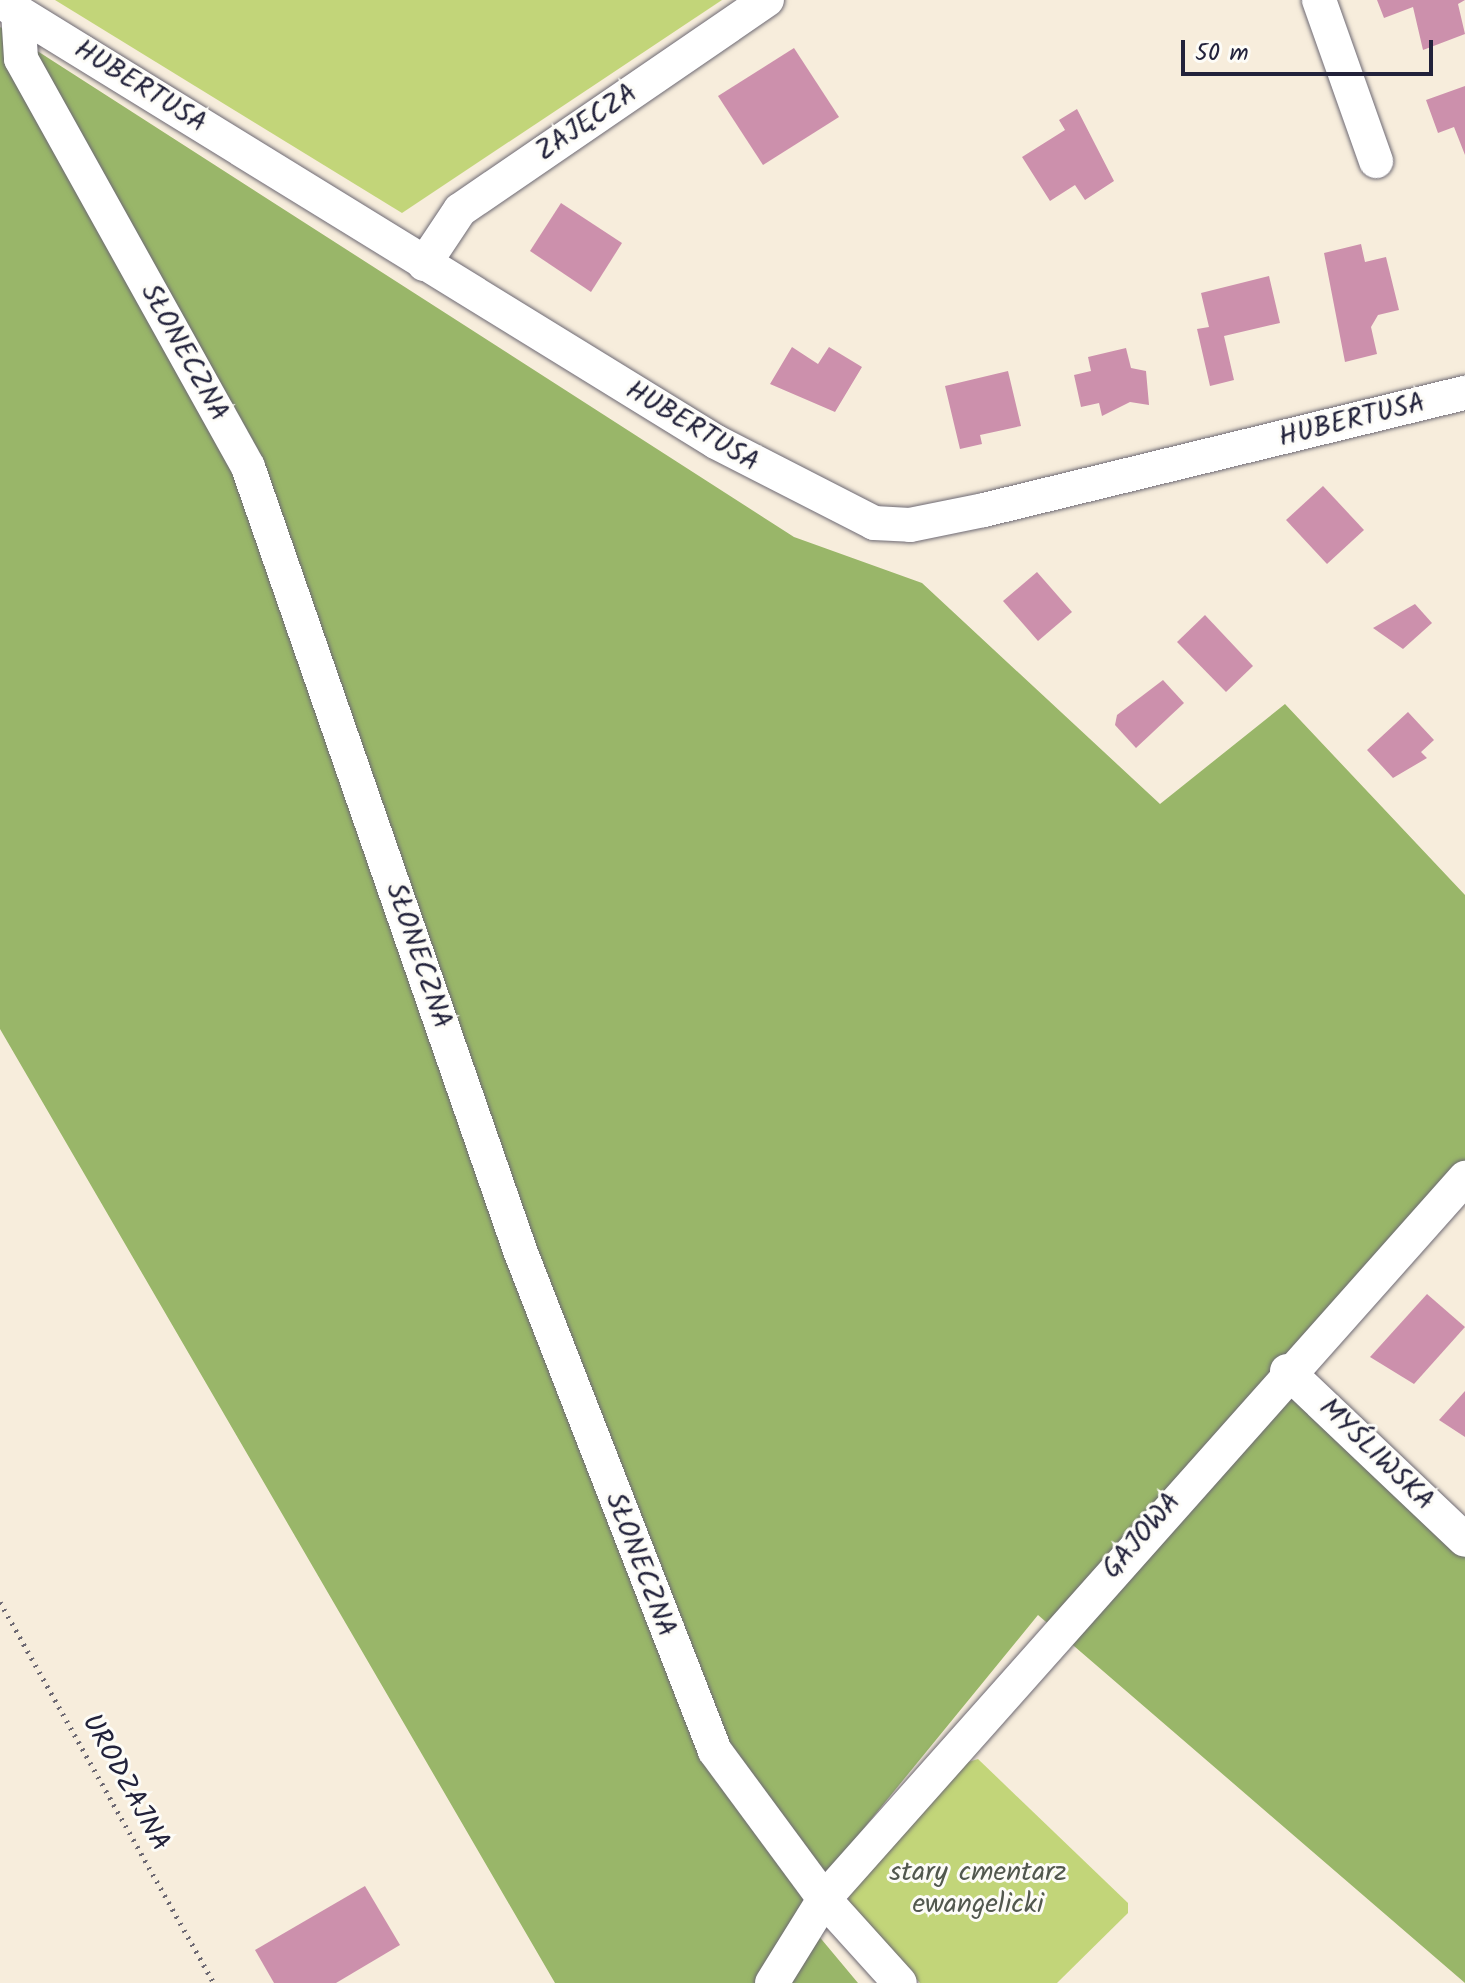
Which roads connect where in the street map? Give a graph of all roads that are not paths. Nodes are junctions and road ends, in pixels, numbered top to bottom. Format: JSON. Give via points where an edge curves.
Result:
{"nodes":[{"id":1,"x":767,"y":0,"type":"edge"},
{"id":2,"x":1319,"y":0,"type":"edge"},
{"id":3,"x":9,"y":6,"type":"edge"},
{"id":4,"x":1376,"y":161,"type":"dead end"},
{"id":5,"x":424,"y":264,"type":"junction"},
{"id":6,"x":1465,"y":393,"type":"edge"},
{"id":7,"x":1465,"y":1178,"type":"edge"},
{"id":8,"x":1287,"y":1371,"type":"junction"},
{"id":9,"x":1465,"y":1540,"type":"edge"},
{"id":10,"x":824,"y":1899,"type":"junction"},
{"id":11,"x":772,"y":1983,"type":"edge"},
{"id":12,"x":900,"y":1983,"type":"edge"}],
"edges":[{"from":1,"to":5,"type":"street","name":"ZAJĘCZA","via":[[460,210]]},
{"from":2,"to":4,"type":"street"},
{"from":3,"to":5,"type":"street","name":"HUBERTUSA"},
{"from":3,"to":10,"type":"street","name":"SŁONECZNA","via":[[21,59],[248,467],[521,1253],[715,1751]]},
{"from":5,"to":6,"type":"street","name":"HUBERTUSA","via":[[790,485],[874,523],[910,525],[984,510]]},
{"from":7,"to":8,"type":"street","name":"GAJOWA"},
{"from":8,"to":9,"type":"street","name":"MYŚLIWSKA"},
{"from":8,"to":10,"type":"street","name":"GAJOWA"},
{"from":10,"to":11,"type":"street"},
{"from":10,"to":12,"type":"street","name":"SŁONECZNA"}]}
